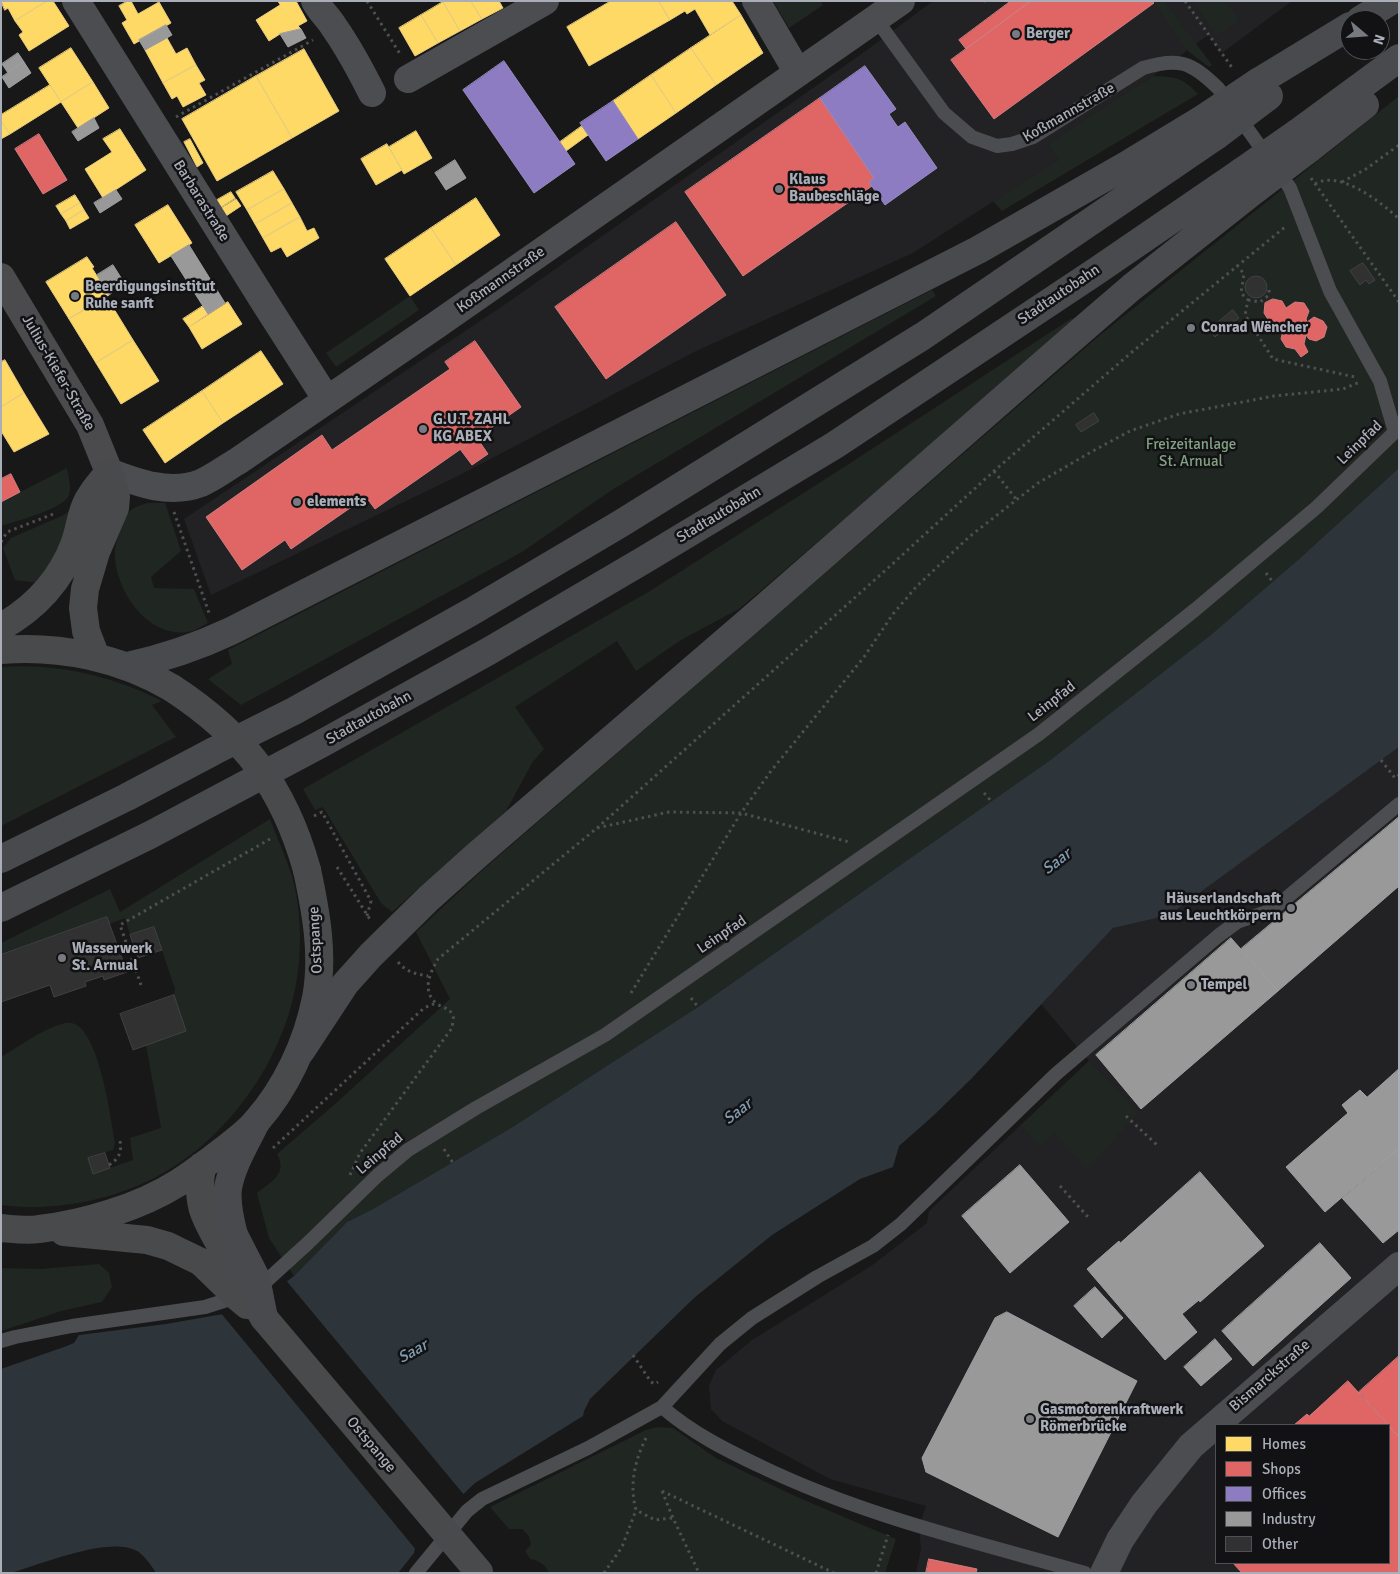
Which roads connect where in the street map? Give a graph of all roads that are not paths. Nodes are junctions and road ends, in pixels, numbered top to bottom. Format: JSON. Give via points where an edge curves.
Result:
{"nodes":[{"id":1,"x":76,"y":1,"type":"edge"},
{"id":2,"x":316,"y":1,"type":"edge"},
{"id":3,"x":545,"y":1,"type":"edge"},
{"id":4,"x":756,"y":1,"type":"edge"},
{"id":5,"x":901,"y":1,"type":"edge"},
{"id":6,"x":1393,"y":1,"type":"edge"},
{"id":7,"x":1377,"y":10,"type":"edge"},
{"id":8,"x":1382,"y":10,"type":"edge"},
{"id":9,"x":876,"y":18,"type":"junction"},
{"id":10,"x":1340,"y":33,"type":"edge"},
{"id":11,"x":1340,"y":41,"type":"edge"},
{"id":12,"x":1399,"y":58,"type":"edge"},
{"id":13,"x":1399,"y":72,"type":"edge"},
{"id":14,"x":798,"y":73,"type":"junction"},
{"id":15,"x":410,"y":78,"type":"road end"},
{"id":16,"x":1264,"y":89,"type":"junction"},
{"id":17,"x":372,"y":93,"type":"dead end"},
{"id":18,"x":1210,"y":127,"type":"junction"},
{"id":19,"x":1303,"y":141,"type":"junction"},
{"id":20,"x":1249,"y":180,"type":"junction"},
{"id":21,"x":1,"y":277,"type":"edge"},
{"id":22,"x":328,"y":400,"type":"junction"},
{"id":23,"x":1397,"y":430,"type":"edge"},
{"id":24,"x":109,"y":472,"type":"junction"},
{"id":25,"x":1,"y":627,"type":"edge"},
{"id":26,"x":1,"y":650,"type":"edge"},
{"id":27,"x":96,"y":657,"type":"junction"},
{"id":28,"x":128,"y":666,"type":"junction"},
{"id":29,"x":1399,"y":804,"type":"edge"},
{"id":30,"x":1,"y":860,"type":"edge"},
{"id":31,"x":1,"y":908,"type":"edge"},
{"id":32,"x":300,"y":1051,"type":"junction"},
{"id":33,"x":256,"y":1122,"type":"junction"},
{"id":34,"x":202,"y":1166,"type":"junction"},
{"id":35,"x":1,"y":1228,"type":"edge"},
{"id":36,"x":37,"y":1230,"type":"junction"},
{"id":37,"x":219,"y":1248,"type":"junction"},
{"id":38,"x":1399,"y":1266,"type":"edge"},
{"id":39,"x":264,"y":1318,"type":"junction"},
{"id":40,"x":1,"y":1341,"type":"edge"},
{"id":41,"x":662,"y":1407,"type":"junction"},
{"id":42,"x":1216,"y":1424,"type":"edge"},
{"id":43,"x":1215,"y":1425,"type":"edge"},
{"id":44,"x":416,"y":1573,"type":"edge"},
{"id":45,"x":479,"y":1573,"type":"edge"},
{"id":46,"x":1085,"y":1573,"type":"edge"},
{"id":47,"x":1104,"y":1573,"type":"edge"}],
"edges":[{"from":1,"to":22,"type":"street","name":"Barbarastraße"},
{"from":2,"to":17,"type":"street"},
{"from":3,"to":15,"type":"street"},
{"from":4,"to":14,"type":"street"},
{"from":5,"to":9,"type":"street","name":"Koßmannstraße"},
{"from":6,"to":7,"type":"highway"},
{"from":6,"to":8,"type":"highway"},
{"from":9,"to":14,"type":"street","name":"Koßmannstraße"},
{"from":9,"to":23,"type":"lane","name":"Koßmannstraße","via":[[944,113],[972,137],[997,146],[1033,137],[1143,68],[1160,62],[1188,64],[1204,75],[1218,88],[1290,188],[1330,291],[1380,381]]},
{"from":10,"to":16,"type":"highway"},
{"from":11,"to":16,"type":"highway"},
{"from":12,"to":19,"type":"highway"},
{"from":13,"to":19,"type":"highway","via":[[1377,95]]},
{"from":14,"to":22,"type":"street","name":"Koßmannstraße"},
{"from":16,"to":18,"type":"highway","bridge":true},
{"from":18,"to":28,"type":"highway","via":[[1125,166],[978,250],[224,634],[165,658]]},
{"from":18,"to":30,"type":"highway","via":[[923,336],[620,524],[294,711]]},
{"from":19,"to":20,"type":"highway","bridge":true},
{"from":20,"to":31,"type":"highway","name":"Stadtautobahn","via":[[1098,270],[834,445],[489,651],[150,835]]},
{"from":20,"to":32,"type":"highway","via":[[1132,287],[476,855],[371,955],[346,984]]},
{"from":21,"to":24,"type":"main road","name":"Julius-Kiefer-Straße","via":[[90,425]]},
{"from":22,"to":24,"type":"street","name":"Koßmannstraße","via":[[238,461],[202,482],[184,488],[133,481]]},
{"from":23,"to":40,"type":"lane","name":"Leinpfad","via":[[1317,507],[1039,734],[605,1035],[408,1150],[263,1284],[205,1307],[72,1326]]},
{"from":24,"to":25,"type":"main road","via":[[89,498],[75,544],[51,587],[36,603]]},
{"from":24,"to":27,"type":"main road","via":[[116,497],[115,508],[96,552],[83,608],[86,631]]},
{"from":26,"to":27,"type":"main road","name":"Ostspange","via":[[38,649]]},
{"from":27,"to":28,"type":"main road","name":"Ostspange"},
{"from":28,"to":32,"type":"main road","name":"Ostspange","bridge":true,"via":[[172,688],[225,728],[260,767],[284,808],[307,870],[315,907],[319,965],[310,1024]]},
{"from":29,"to":41,"type":"lane","via":[[1272,910],[1238,922],[1218,936],[1056,1074],[901,1224],[873,1246],[752,1318],[720,1344]]},
{"from":32,"to":33,"type":"main road","name":"Ostspange"},
{"from":33,"to":34,"type":"main road","name":"Ostspange"},
{"from":33,"to":37,"type":"highway","via":[[228,1189],[229,1217]]},
{"from":34,"to":36,"type":"main road","name":"Ostspange","via":[[178,1183],[123,1209]]},
{"from":34,"to":37,"type":"main road","via":[[200,1203]]},
{"from":35,"to":36,"type":"main road","name":"Ostspange"},
{"from":36,"to":37,"type":"main road","via":[[148,1240],[168,1246]]},
{"from":37,"to":39,"type":"main road","name":"Ostspange","bridge":true,"via":[[235,1295]]},
{"from":37,"to":39,"type":"highway","bridge":true,"via":[[256,1278]]},
{"from":38,"to":42,"type":"street","name":"Bismarckstraße"},
{"from":39,"to":45,"type":"main road","name":"Ostspange","bridge":true},
{"from":41,"to":44,"type":"lane","via":[[588,1448],[482,1499]]},
{"from":41,"to":46,"type":"lane","via":[[682,1424],[729,1452],[801,1486],[893,1518]]},
{"from":43,"to":47,"type":"street","name":"Bismarckstraße","via":[[1191,1446],[1144,1504],[1120,1540]]}]}
